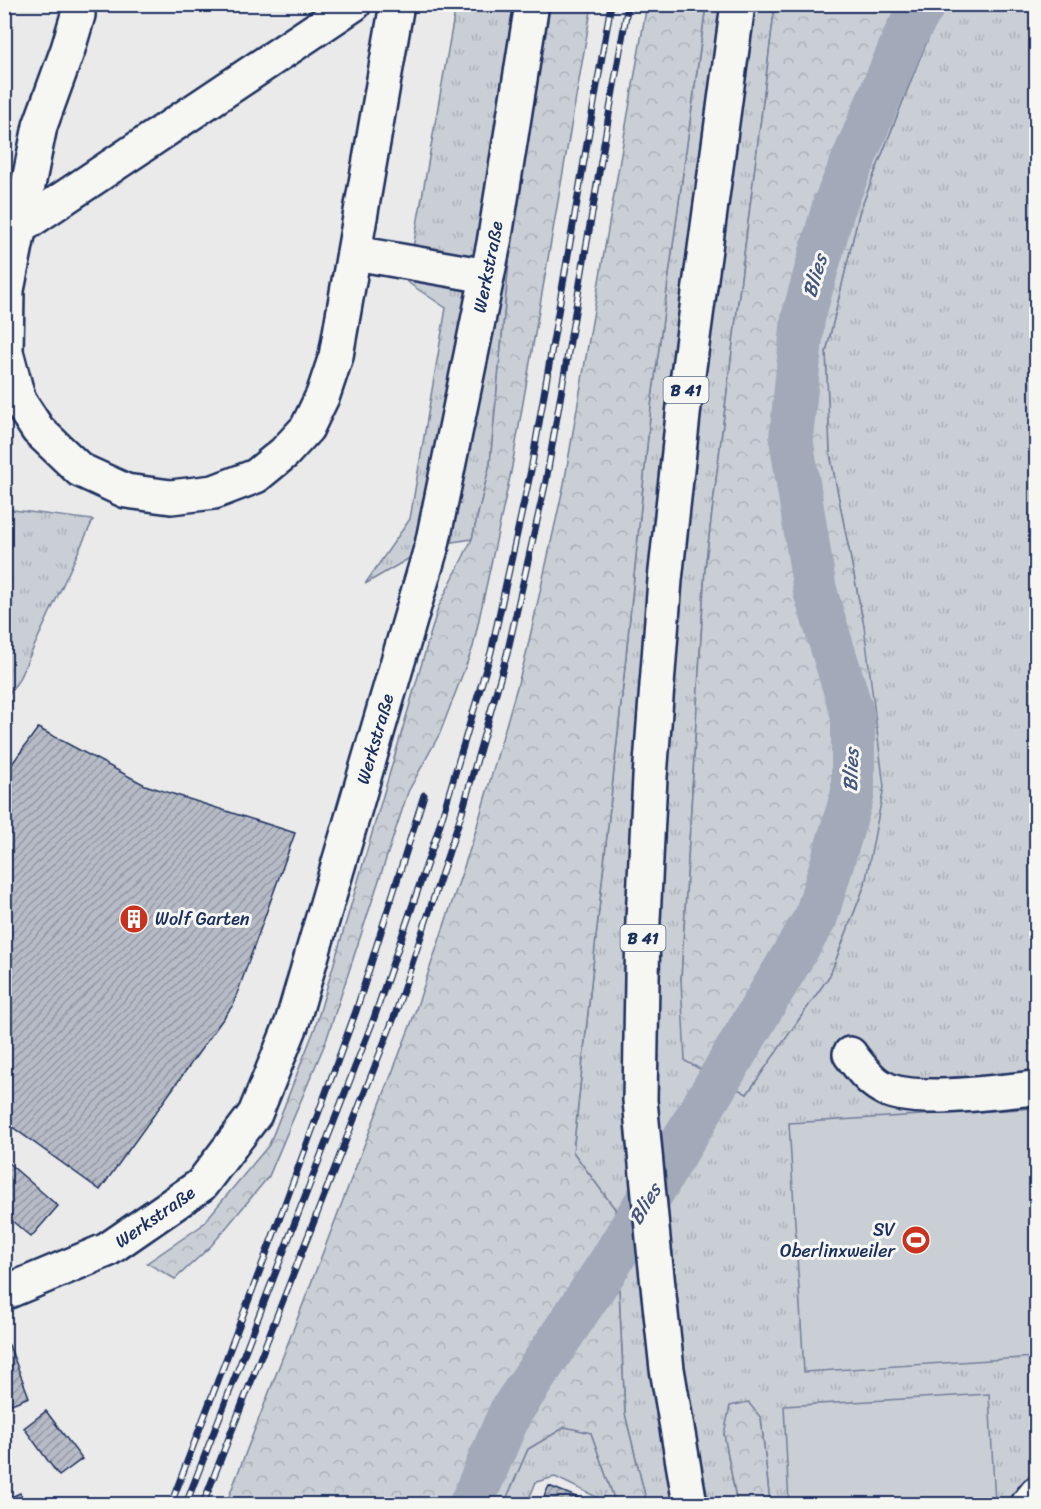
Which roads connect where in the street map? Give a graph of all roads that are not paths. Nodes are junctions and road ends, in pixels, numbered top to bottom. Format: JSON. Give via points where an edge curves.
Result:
{"nodes":[{"id":1,"x":78,"y":4,"type":"edge"},
{"id":2,"x":354,"y":4,"type":"edge"},
{"id":3,"x":397,"y":4,"type":"edge"},
{"id":4,"x":532,"y":4,"type":"edge"},
{"id":5,"x":738,"y":4,"type":"edge"},
{"id":6,"x":19,"y":228,"type":"junction"},
{"id":7,"x":355,"y":253,"type":"junction"},
{"id":8,"x":487,"y":276,"type":"junction"},
{"id":9,"x":850,"y":1054,"type":"dead end"},
{"id":10,"x":1036,"y":1088,"type":"edge"},
{"id":11,"x":4,"y":1293,"type":"edge"},
{"id":12,"x":1036,"y":1494,"type":"edge"},
{"id":13,"x":690,"y":1504,"type":"edge"},
{"id":14,"x":1029,"y":1504,"type":"edge"}],
"edges":[{"from":1,"to":6,"type":"main road","via":[[68,49],[40,126]]},
{"from":2,"to":6,"type":"main road"},
{"from":3,"to":7,"type":"main road"},
{"from":4,"to":8,"type":"main road","name":"Werkstraße"},
{"from":5,"to":13,"type":"main road","number":"B 41","via":[[685,397],[665,580],[643,920],[640,1100],[667,1369]]},
{"from":6,"to":7,"type":"main road","via":[[7,290],[6,352],[19,401],[38,430],[80,470],[126,491],[171,497],[214,492],[256,476],[307,428],[336,356]]},
{"from":7,"to":8,"type":"main road"},
{"from":8,"to":11,"type":"main road","name":"Werkstraße","via":[[432,544],[292,1023],[255,1114],[201,1185],[107,1250]]},
{"from":9,"to":10,"type":"main road","via":[[882,1088],[904,1095]]},
{"from":12,"to":14,"type":"main road"}]}
